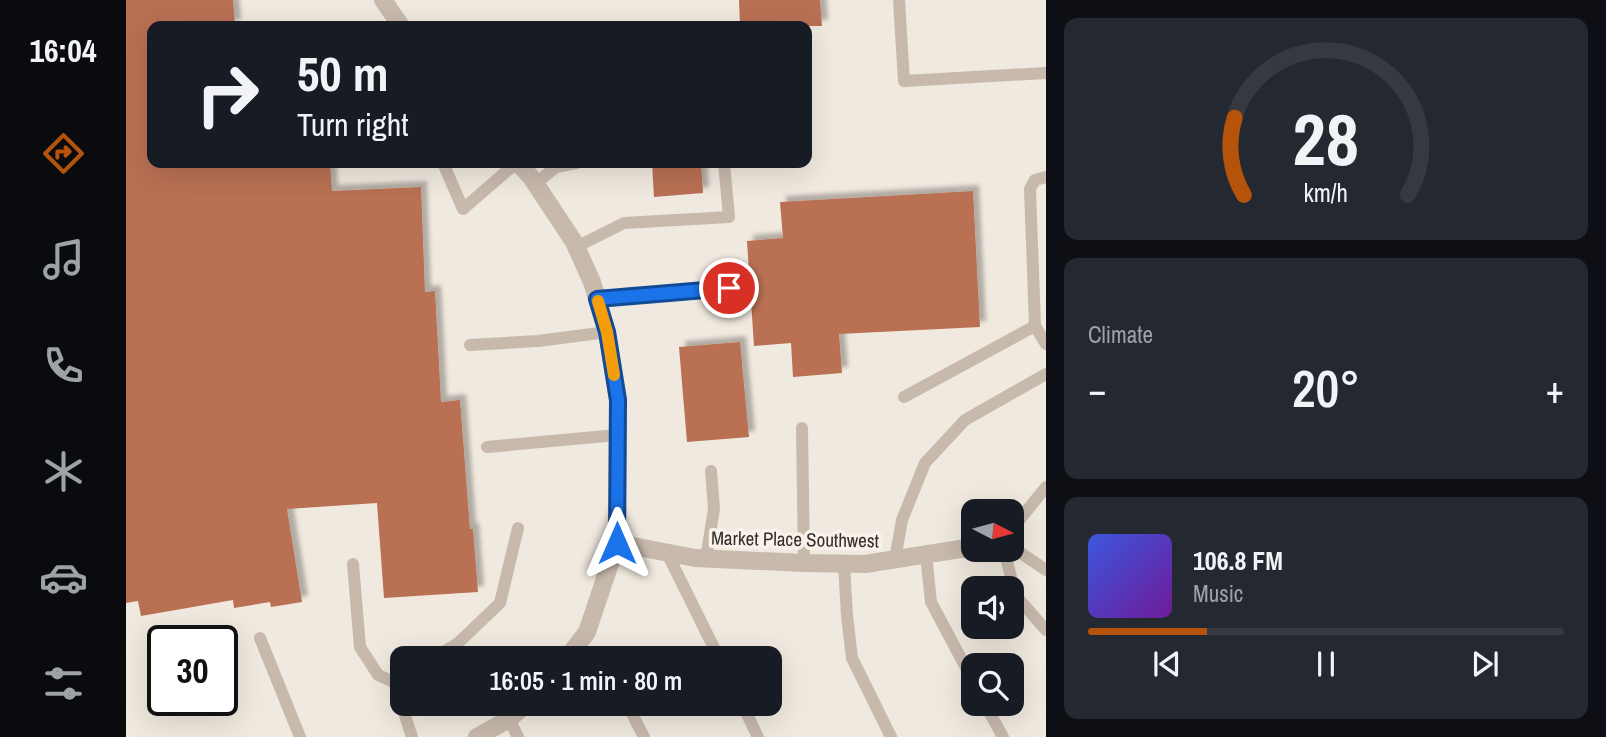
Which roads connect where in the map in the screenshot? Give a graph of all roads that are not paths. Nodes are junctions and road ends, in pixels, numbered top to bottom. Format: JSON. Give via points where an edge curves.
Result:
{"nodes":[{"id":1,"x":383,"y":0,"type":"edge"},
{"id":2,"x":899,"y":0,"type":"edge"},
{"id":3,"x":398,"y":21,"type":"edge"},
{"id":4,"x":1046,"y":72,"type":"edge"},
{"id":5,"x":445,"y":168,"type":"edge"},
{"id":6,"x":511,"y":168,"type":"edge"},
{"id":7,"x":521,"y":168,"type":"edge"},
{"id":8,"x":555,"y":168,"type":"edge"},
{"id":9,"x":724,"y":168,"type":"edge"},
{"id":10,"x":1046,"y":177,"type":"edge"},
{"id":11,"x":535,"y":184,"type":"junction"},
{"id":12,"x":576,"y":247,"type":"junction"},
{"id":13,"x":729,"y":288,"type":"dead end"},
{"id":14,"x":597,"y":299,"type":"junction"},
{"id":15,"x":1035,"y":326,"type":"junction"},
{"id":16,"x":607,"y":332,"type":"junction"},
{"id":17,"x":1046,"y":344,"type":"edge"},
{"id":18,"x":470,"y":345,"type":"dead end"},
{"id":19,"x":1046,"y":374,"type":"edge"},
{"id":20,"x":904,"y":397,"type":"dead end"},
{"id":21,"x":802,"y":428,"type":"dead end"},
{"id":22,"x":617,"y":435,"type":"junction"},
{"id":23,"x":487,"y":447,"type":"dead end"},
{"id":24,"x":711,"y":471,"type":"dead end"},
{"id":25,"x":1046,"y":487,"type":"edge"},
{"id":26,"x":1024,"y":514,"type":"edge"},
{"id":27,"x":518,"y":528,"type":"dead end"},
{"id":28,"x":617,"y":543,"type":"junction"},
{"id":29,"x":961,"y":549,"type":"edge"},
{"id":30,"x":667,"y":553,"type":"junction"},
{"id":31,"x":926,"y":555,"type":"junction"},
{"id":32,"x":1024,"y":555,"type":"edge"},
{"id":33,"x":706,"y":559,"type":"junction"},
{"id":34,"x":895,"y":560,"type":"junction"},
{"id":35,"x":1007,"y":562,"type":"edge"},
{"id":36,"x":804,"y":563,"type":"junction"},
{"id":37,"x":353,"y":564,"type":"dead end"},
{"id":38,"x":844,"y":564,"type":"junction"},
{"id":39,"x":1046,"y":570,"type":"edge"},
{"id":40,"x":1046,"y":630,"type":"edge"},
{"id":41,"x":260,"y":638,"type":"dead end"},
{"id":42,"x":454,"y":646,"type":"edge"},
{"id":43,"x":580,"y":646,"type":"edge"},
{"id":44,"x":713,"y":646,"type":"edge"},
{"id":45,"x":961,"y":658,"type":"edge"},
{"id":46,"x":390,"y":677,"type":"edge"},
{"id":47,"x":407,"y":716,"type":"edge"},
{"id":48,"x":512,"y":716,"type":"edge"},
{"id":49,"x":633,"y":716,"type":"edge"},
{"id":50,"x":748,"y":716,"type":"edge"},
{"id":51,"x":992,"y":716,"type":"edge"},
{"id":52,"x":509,"y":719,"type":"junction"},
{"id":53,"x":300,"y":737,"type":"edge"},
{"id":54,"x":412,"y":737,"type":"edge"},
{"id":55,"x":477,"y":737,"type":"edge"},
{"id":56,"x":519,"y":737,"type":"edge"},
{"id":57,"x":643,"y":737,"type":"edge"},
{"id":58,"x":758,"y":737,"type":"edge"},
{"id":59,"x":891,"y":737,"type":"edge"},
{"id":60,"x":1003,"y":737,"type":"edge"}],
"edges":[{"from":1,"to":3,"type":"street"},
{"from":2,"to":4,"type":"lane","via":[[904,81]]},
{"from":5,"to":6,"type":"lane","via":[[463,209]]},
{"from":7,"to":11,"type":"street"},
{"from":8,"to":11,"type":"lane"},
{"from":9,"to":12,"type":"lane","via":[[729,217],[624,223]]},
{"from":10,"to":15,"type":"lane","via":[[1035,180],[1030,189]]},
{"from":11,"to":12,"type":"street"},
{"from":12,"to":14,"type":"street"},
{"from":13,"to":14,"type":"lane"},
{"from":14,"to":16,"type":"street"},
{"from":15,"to":17,"type":"lane"},
{"from":15,"to":20,"type":"lane"},
{"from":16,"to":18,"type":"lane"},
{"from":16,"to":22,"type":"street","via":[[618,400]]},
{"from":19,"to":34,"type":"lane","via":[[965,420],[925,463],[902,520]]},
{"from":21,"to":36,"type":"lane"},
{"from":22,"to":23,"type":"lane"},
{"from":22,"to":28,"type":"street"},
{"from":24,"to":33,"type":"lane","via":[[714,509]]},
{"from":25,"to":26,"type":"lane"},
{"from":27,"to":42,"type":"lane","via":[[500,603]]},
{"from":28,"to":30,"type":"street","name":"Market Place Southwest"},
{"from":28,"to":43,"type":"street"},
{"from":29,"to":31,"type":"street","name":"Market Place Southwest"},
{"from":30,"to":33,"type":"street","name":"Market Place Southwest"},
{"from":30,"to":44,"type":"lane"},
{"from":31,"to":34,"type":"street","name":"Market Place Southwest"},
{"from":31,"to":45,"type":"lane","via":[[932,602]]},
{"from":32,"to":39,"type":"lane"},
{"from":33,"to":36,"type":"street","name":"Market Place Southwest"},
{"from":34,"to":38,"type":"street","name":"Market Place Southwest"},
{"from":35,"to":40,"type":"lane","via":[[1016,596]]},
{"from":36,"to":38,"type":"street","name":"Market Place Southwest"},
{"from":37,"to":46,"type":"lane","via":[[360,647],[378,675]]},
{"from":38,"to":59,"type":"lane","via":[[852,659]]},
{"from":41,"to":53,"type":"lane"},
{"from":47,"to":54,"type":"lane"},
{"from":48,"to":52,"type":"street"},
{"from":49,"to":57,"type":"lane"},
{"from":50,"to":58,"type":"lane"},
{"from":51,"to":60,"type":"lane"},
{"from":52,"to":55,"type":"street"},
{"from":52,"to":56,"type":"lane"}]}
